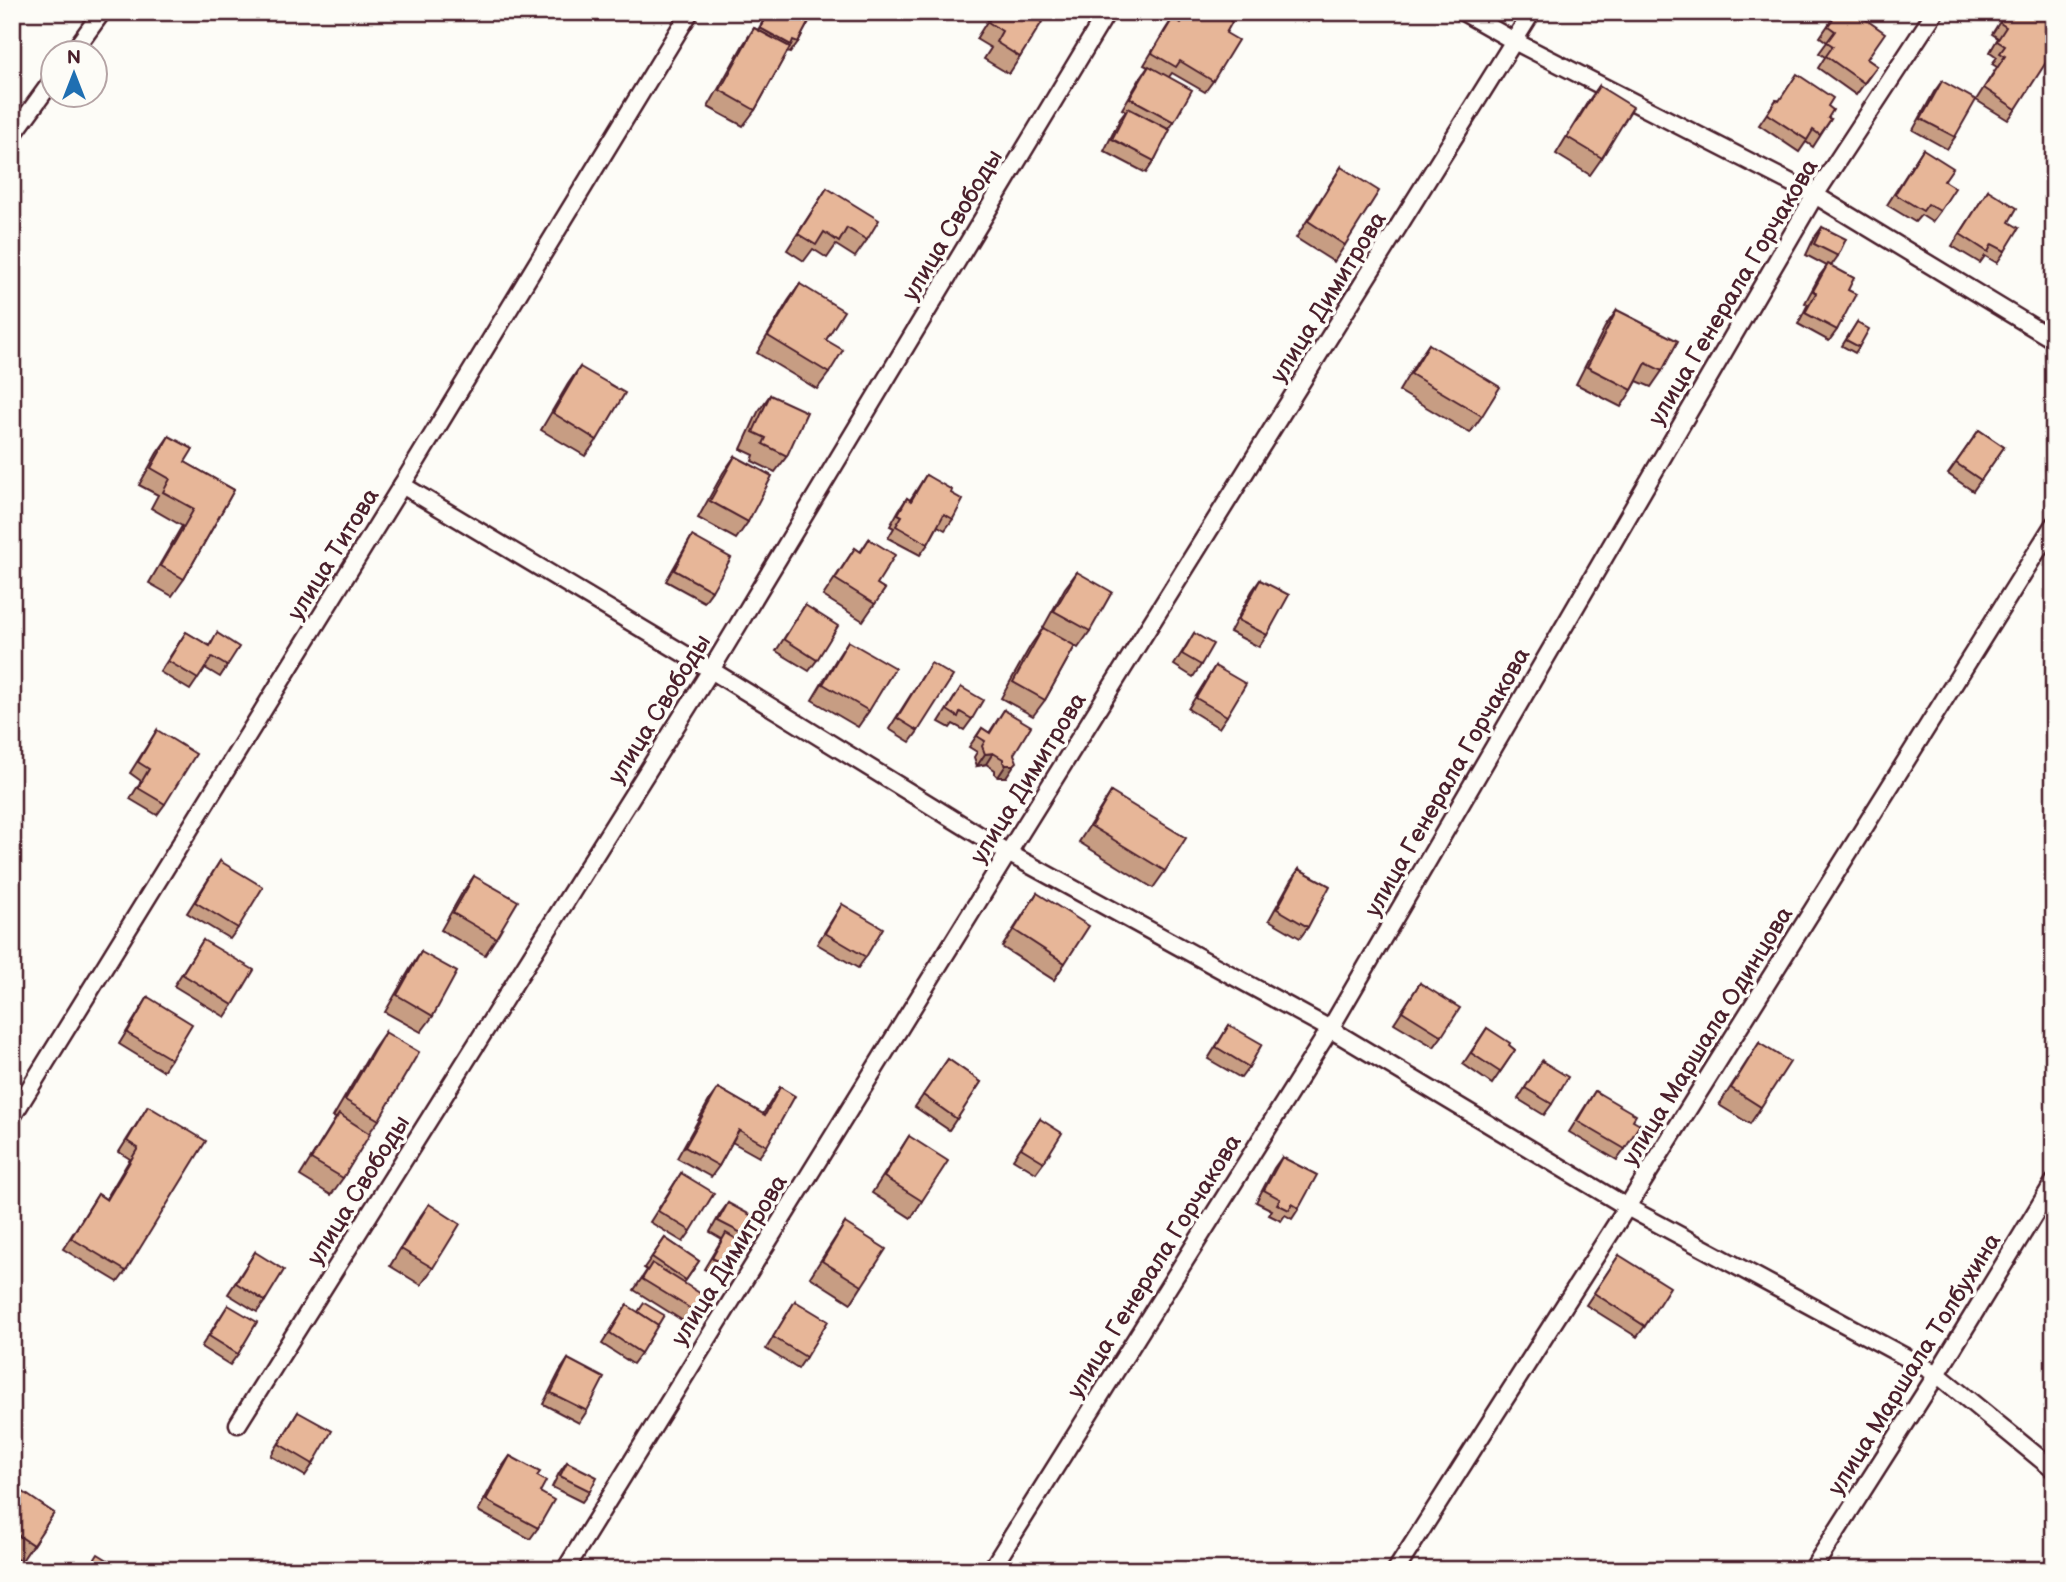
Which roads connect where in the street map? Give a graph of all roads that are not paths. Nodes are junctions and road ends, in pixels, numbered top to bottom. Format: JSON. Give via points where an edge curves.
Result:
{"nodes":[{"id":1,"x":102,"y":12,"type":"edge"},
{"id":2,"x":690,"y":12,"type":"edge"},
{"id":3,"x":1107,"y":12,"type":"edge"},
{"id":4,"x":1464,"y":12,"type":"edge"},
{"id":5,"x":1532,"y":12,"type":"edge"},
{"id":6,"x":1935,"y":12,"type":"edge"},
{"id":7,"x":83,"y":38,"type":"edge"},
{"id":8,"x":1514,"y":41,"type":"junction"},
{"id":9,"x":38,"y":100,"type":"edge"},
{"id":10,"x":12,"y":136,"type":"edge"},
{"id":11,"x":1815,"y":195,"type":"junction"},
{"id":12,"x":2054,"y":340,"type":"edge"},
{"id":13,"x":402,"y":485,"type":"junction"},
{"id":14,"x":2054,"y":524,"type":"edge"},
{"id":15,"x":711,"y":670,"type":"junction"},
{"id":16,"x":1008,"y":853,"type":"junction"},
{"id":17,"x":1330,"y":1029,"type":"junction"},
{"id":18,"x":12,"y":1117,"type":"edge"},
{"id":19,"x":2054,"y":1182,"type":"edge"},
{"id":20,"x":1627,"y":1207,"type":"junction"},
{"id":21,"x":1937,"y":1374,"type":"junction"},
{"id":22,"x":238,"y":1424,"type":"dead end"},
{"id":23,"x":2054,"y":1471,"type":"edge"},
{"id":24,"x":565,"y":1570,"type":"edge"},
{"id":25,"x":991,"y":1570,"type":"edge"},
{"id":26,"x":1396,"y":1570,"type":"edge"},
{"id":27,"x":1812,"y":1570,"type":"edge"}],
"edges":[{"from":1,"to":7,"type":"street"},
{"from":2,"to":13,"type":"street","name":"улица Титова"},
{"from":3,"to":15,"type":"street","name":"улица Свободы"},
{"from":4,"to":8,"type":"street"},
{"from":5,"to":8,"type":"street","name":"улица Димитрова"},
{"from":6,"to":11,"type":"street","name":"улица Генерала Горчакова"},
{"from":8,"to":11,"type":"street"},
{"from":8,"to":16,"type":"street","name":"улица Димитрова"},
{"from":9,"to":10,"type":"street"},
{"from":11,"to":12,"type":"street"},
{"from":11,"to":17,"type":"street","name":"улица Генерала Горчакова"},
{"from":13,"to":15,"type":"street"},
{"from":13,"to":18,"type":"street","name":"улица Титова"},
{"from":14,"to":20,"type":"street","name":"улица Маршала Одинцова"},
{"from":15,"to":16,"type":"street"},
{"from":15,"to":22,"type":"street","name":"улица Свободы"},
{"from":16,"to":17,"type":"street"},
{"from":16,"to":24,"type":"street","name":"улица Димитрова"},
{"from":17,"to":20,"type":"street"},
{"from":17,"to":25,"type":"street","name":"улица Генерала Горчакова"},
{"from":19,"to":21,"type":"street","name":"улица Маршала Толбухина"},
{"from":20,"to":21,"type":"street"},
{"from":20,"to":26,"type":"street","name":"улица Маршала Одинцова"},
{"from":21,"to":23,"type":"street"},
{"from":21,"to":27,"type":"street","name":"улица Маршала Толбухина"}]}
